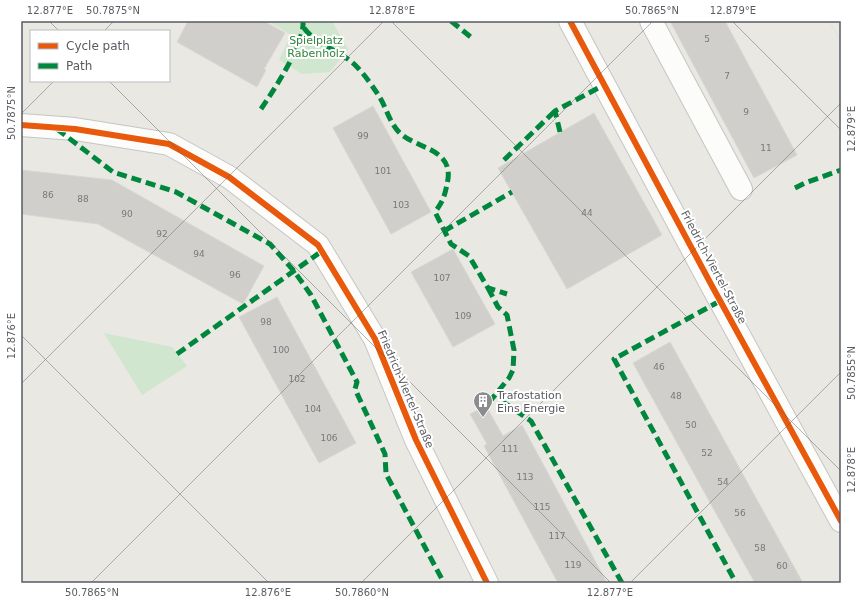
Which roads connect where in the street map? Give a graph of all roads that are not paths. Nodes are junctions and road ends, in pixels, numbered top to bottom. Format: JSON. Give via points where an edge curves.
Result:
{"nodes":[{"id":1,"x":570,"y":21,"type":"edge"},
{"id":2,"x":651,"y":21,"type":"edge"},
{"id":3,"x":21,"y":125,"type":"edge"},
{"id":4,"x":741,"y":190,"type":"dead end"},
{"id":5,"x":841,"y":521,"type":"edge"},
{"id":6,"x":487,"y":583,"type":"edge"}],
"edges":[{"from":1,"to":5,"type":"street","name":"Friedrich-Viertel-Straße"},
{"from":2,"to":4,"type":"street"},
{"from":3,"to":6,"type":"street","name":"Friedrich-Viertel-Straße","via":[[75,129],[169,144],[229,177],[318,245],[374,339],[416,440]]}]}
